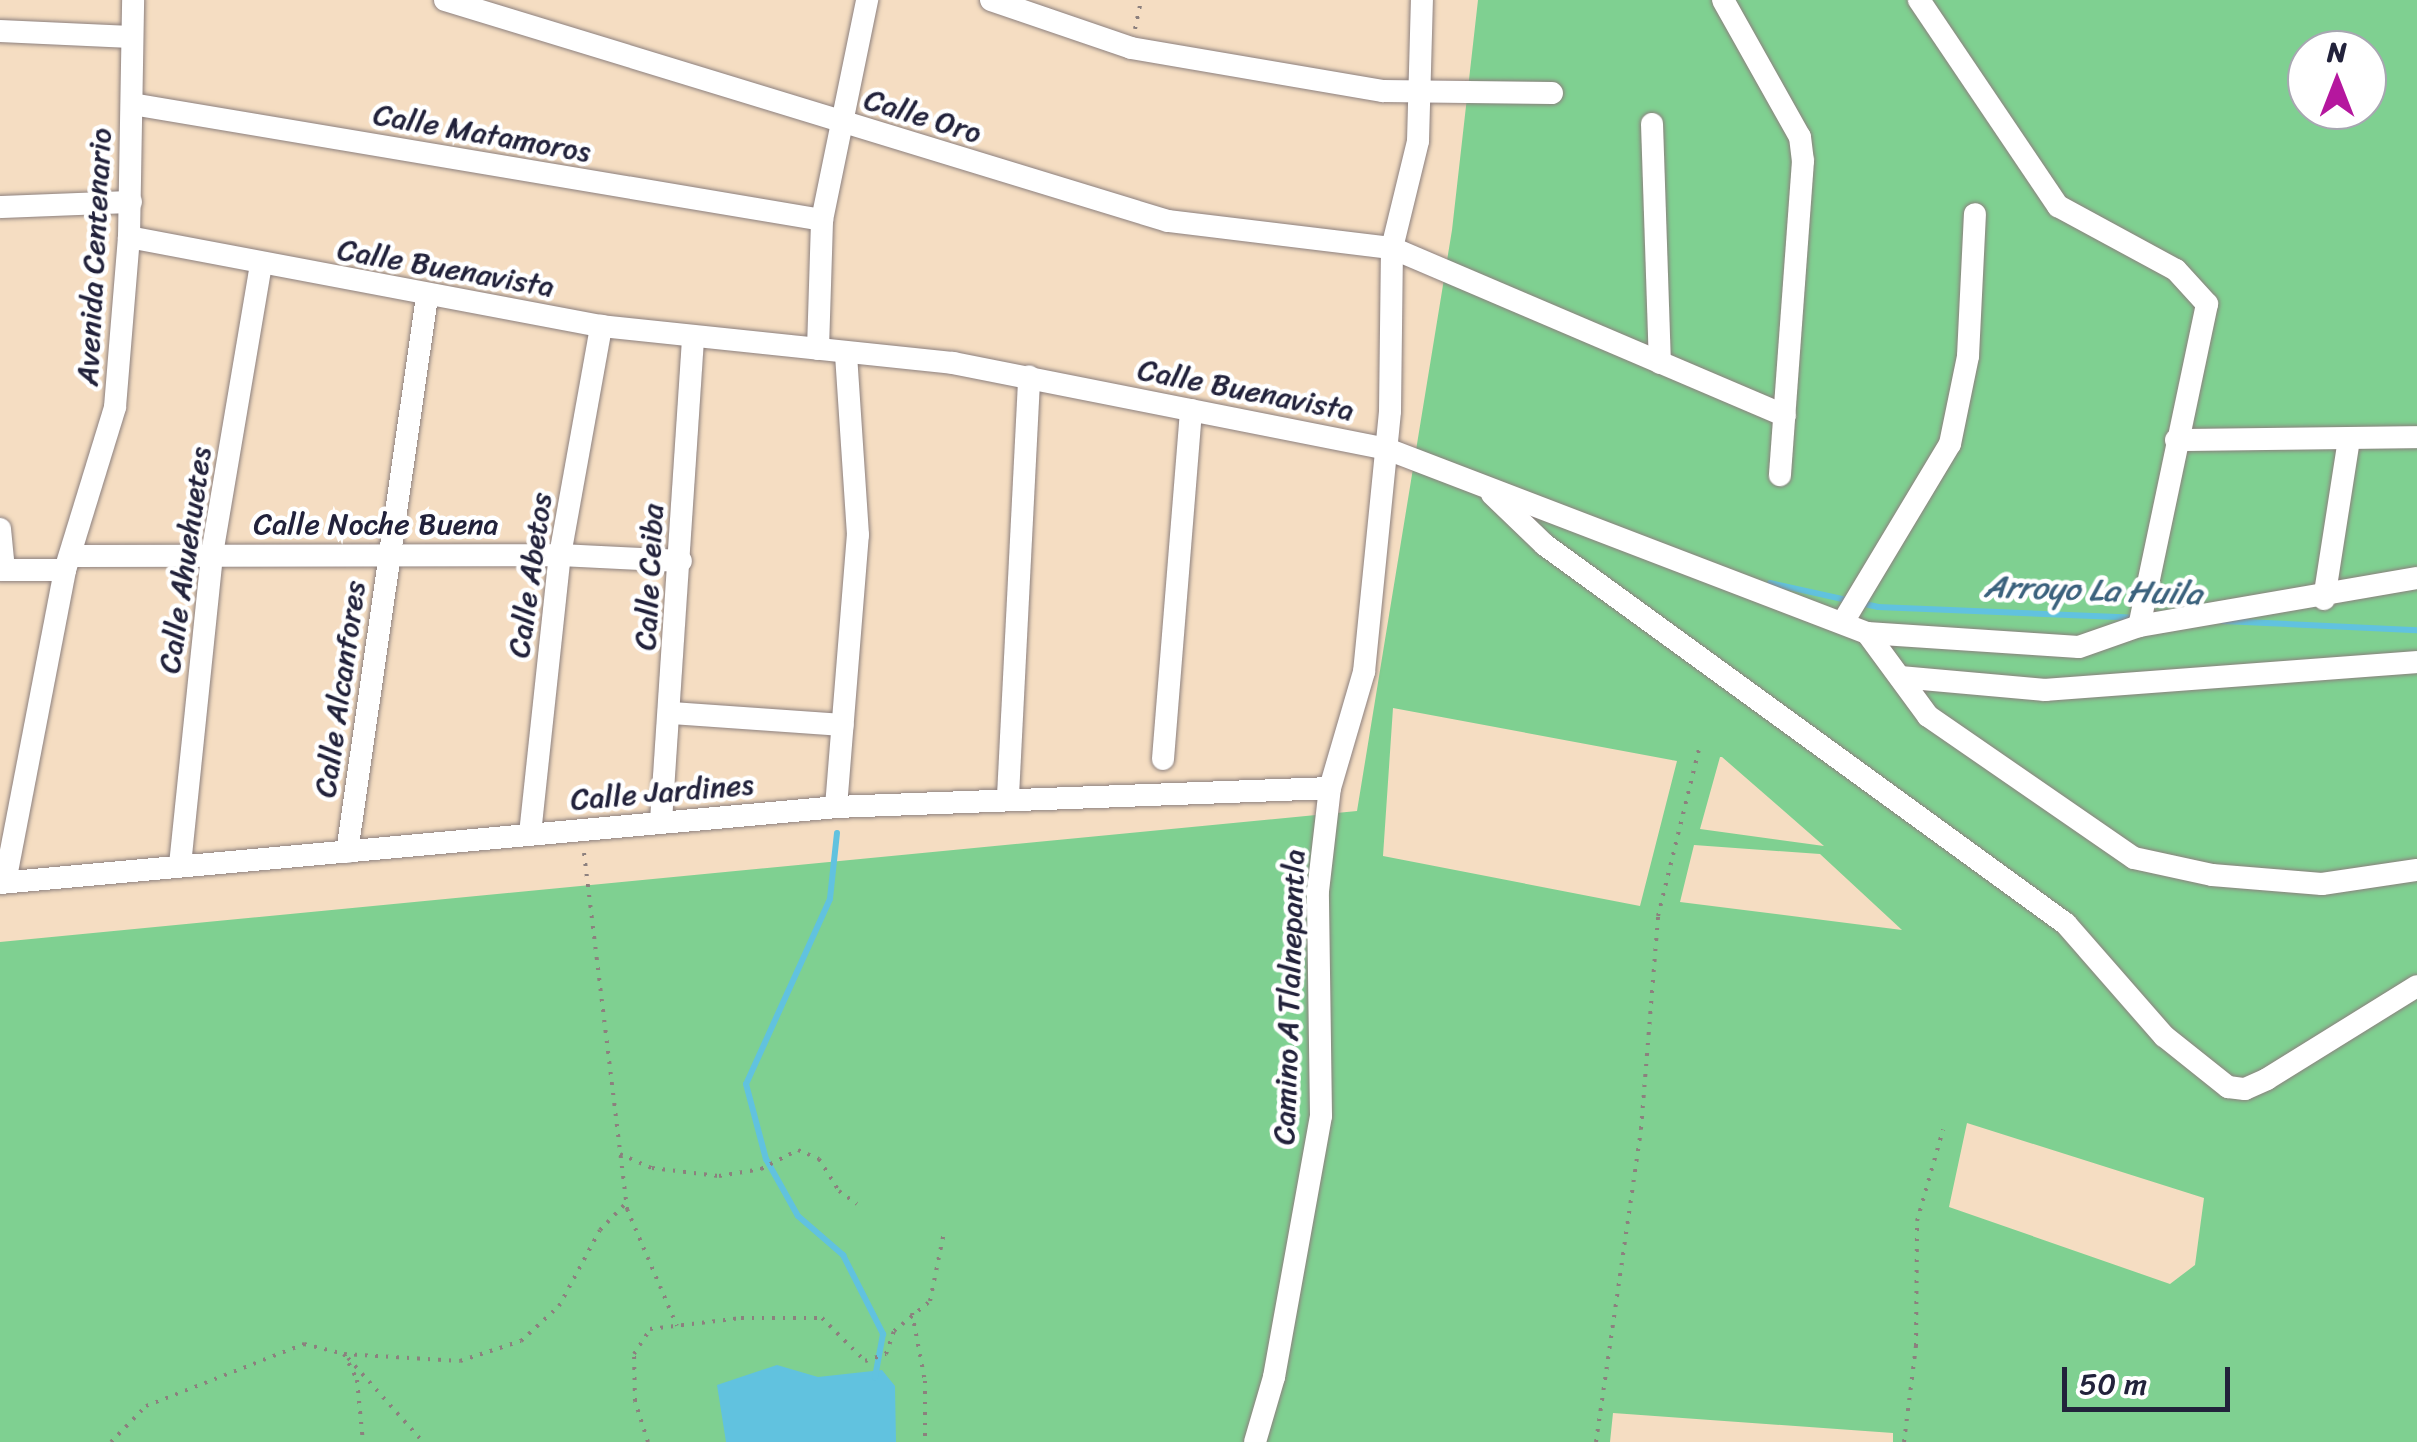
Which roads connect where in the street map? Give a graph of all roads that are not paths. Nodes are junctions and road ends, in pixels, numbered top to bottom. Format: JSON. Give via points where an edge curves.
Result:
{"nodes":[{"id":1,"x":132,"y":0,"type":"edge"},
{"id":2,"x":445,"y":0,"type":"edge"},
{"id":3,"x":868,"y":0,"type":"edge"},
{"id":4,"x":992,"y":0,"type":"edge"},
{"id":5,"x":1422,"y":0,"type":"edge"},
{"id":6,"x":1723,"y":0,"type":"edge"},
{"id":7,"x":1919,"y":0,"type":"edge"},
{"id":8,"x":0,"y":31,"type":"edge"},
{"id":9,"x":131,"y":36,"type":"junction"},
{"id":10,"x":1552,"y":93,"type":"dead end"},
{"id":11,"x":1421,"y":96,"type":"junction"},
{"id":12,"x":132,"y":104,"type":"junction"},
{"id":13,"x":843,"y":124,"type":"junction"},
{"id":14,"x":1652,"y":124,"type":"dead end"},
{"id":15,"x":130,"y":202,"type":"junction"},
{"id":16,"x":0,"y":207,"type":"edge"},
{"id":17,"x":1975,"y":214,"type":"dead end"},
{"id":18,"x":822,"y":220,"type":"junction"},
{"id":19,"x":130,"y":237,"type":"junction"},
{"id":20,"x":1392,"y":248,"type":"junction"},
{"id":21,"x":261,"y":265,"type":"junction"},
{"id":22,"x":427,"y":297,"type":"junction"},
{"id":23,"x":601,"y":326,"type":"junction"},
{"id":24,"x":693,"y":336,"type":"junction"},
{"id":25,"x":818,"y":349,"type":"junction"},
{"id":26,"x":846,"y":352,"type":"junction"},
{"id":27,"x":1660,"y":363,"type":"junction"},
{"id":28,"x":1028,"y":376,"type":"junction"},
{"id":29,"x":1191,"y":410,"type":"junction"},
{"id":30,"x":1784,"y":416,"type":"junction"},
{"id":31,"x":2417,"y":437,"type":"edge"},
{"id":32,"x":2176,"y":440,"type":"junction"},
{"id":33,"x":2350,"y":440,"type":"junction"},
{"id":34,"x":1387,"y":449,"type":"junction"},
{"id":35,"x":1780,"y":475,"type":"dead end"},
{"id":36,"x":1483,"y":486,"type":"junction"},
{"id":37,"x":0,"y":529,"type":"edge"},
{"id":38,"x":212,"y":554,"type":"junction"},
{"id":39,"x":560,"y":555,"type":"junction"},
{"id":40,"x":389,"y":556,"type":"junction"},
{"id":41,"x":681,"y":561,"type":"junction"},
{"id":42,"x":68,"y":563,"type":"junction"},
{"id":43,"x":2,"y":570,"type":"edge"},
{"id":44,"x":2417,"y":578,"type":"edge"},
{"id":45,"x":2324,"y":599,"type":"junction"},
{"id":46,"x":1843,"y":622,"type":"junction"},
{"id":47,"x":2139,"y":626,"type":"junction"},
{"id":48,"x":1867,"y":632,"type":"junction"},
{"id":49,"x":2417,"y":662,"type":"edge"},
{"id":50,"x":1900,"y":677,"type":"junction"},
{"id":51,"x":672,"y":713,"type":"junction"},
{"id":52,"x":843,"y":725,"type":"junction"},
{"id":53,"x":1163,"y":759,"type":"dead end"},
{"id":54,"x":1330,"y":788,"type":"junction"},
{"id":55,"x":1008,"y":796,"type":"junction"},
{"id":56,"x":836,"y":807,"type":"junction"},
{"id":57,"x":661,"y":821,"type":"junction"},
{"id":58,"x":530,"y":834,"type":"junction"},
{"id":59,"x":347,"y":852,"type":"junction"},
{"id":60,"x":180,"y":865,"type":"junction"},
{"id":61,"x":2417,"y":870,"type":"edge"},
{"id":62,"x":3,"y":882,"type":"edge"},
{"id":63,"x":2417,"y":986,"type":"edge"},
{"id":64,"x":1255,"y":1442,"type":"edge"}],
"edges":[{"from":1,"to":9,"type":"street","name":"Avenida Centenario"},
{"from":2,"to":13,"type":"street","name":"Calle Oro"},
{"from":3,"to":13,"type":"street"},
{"from":4,"to":11,"type":"street","via":[[1131,48]]},
{"from":5,"to":11,"type":"street","name":"Camino A Tlalnepantla"},
{"from":6,"to":30,"type":"street","via":[[1800,136],[1795,339]]},
{"from":7,"to":32,"type":"street","via":[[2058,206],[2176,270],[2207,304]]},
{"from":8,"to":9,"type":"street"},
{"from":9,"to":12,"type":"street","name":"Avenida Centenario"},
{"from":10,"to":11,"type":"street","via":[[1451,86]]},
{"from":11,"to":20,"type":"street","name":"Camino A Tlalnepantla","via":[[1418,141]]},
{"from":12,"to":15,"type":"street","name":"Avenida Centenario"},
{"from":12,"to":18,"type":"street","name":"Calle Matamoros"},
{"from":13,"to":18,"type":"street"},
{"from":13,"to":20,"type":"street","name":"Calle Oro","via":[[1168,222]]},
{"from":14,"to":27,"type":"street"},
{"from":15,"to":16,"type":"street"},
{"from":15,"to":19,"type":"street","name":"Avenida Centenario"},
{"from":17,"to":46,"type":"street","via":[[1968,356],[1950,444]]},
{"from":18,"to":25,"type":"street"},
{"from":19,"to":21,"type":"street","name":"Calle Buenavista"},
{"from":19,"to":42,"type":"street","name":"Avenida Centenario","via":[[115,407]]},
{"from":20,"to":27,"type":"street","name":"Calle Oro"},
{"from":20,"to":34,"type":"street","name":"Camino A Tlalnepantla"},
{"from":21,"to":22,"type":"street","name":"Calle Buenavista"},
{"from":21,"to":38,"type":"street","name":"Calle Ahuehuetes"},
{"from":22,"to":23,"type":"street","name":"Calle Buenavista"},
{"from":22,"to":40,"type":"street","name":"Calle Alcanfores"},
{"from":23,"to":24,"type":"street","name":"Calle Buenavista"},
{"from":23,"to":39,"type":"street","name":"Calle Abetos"},
{"from":24,"to":25,"type":"street","name":"Calle Buenavista"},
{"from":24,"to":41,"type":"street","name":"Calle Ceiba"},
{"from":25,"to":26,"type":"street","name":"Calle Buenavista"},
{"from":26,"to":28,"type":"street","name":"Calle Buenavista"},
{"from":26,"to":52,"type":"street","via":[[858,536]]},
{"from":27,"to":30,"type":"street","name":"Calle Oro"},
{"from":28,"to":29,"type":"street","name":"Calle Buenavista"},
{"from":28,"to":55,"type":"street"},
{"from":29,"to":34,"type":"street","name":"Calle Buenavista"},
{"from":29,"to":53,"type":"street"},
{"from":30,"to":35,"type":"street"},
{"from":31,"to":33,"type":"street"},
{"from":32,"to":33,"type":"street"},
{"from":32,"to":47,"type":"street"},
{"from":33,"to":45,"type":"street"},
{"from":34,"to":36,"type":"street","name":"Calle Buenavista"},
{"from":34,"to":54,"type":"street","name":"Camino A Tlalnepantla","via":[[1364,672]]},
{"from":36,"to":46,"type":"street","name":"Calle Buenavista"},
{"from":36,"to":63,"type":"street","via":[[1545,546],[2066,924],[2164,1036],[2228,1087],[2245,1089],[2267,1078]]},
{"from":37,"to":43,"type":"street"},
{"from":38,"to":40,"type":"street","name":"Calle Noche Buena"},
{"from":38,"to":42,"type":"street","name":"Calle Noche Buena"},
{"from":38,"to":60,"type":"street","name":"Calle Ahuehuetes"},
{"from":39,"to":40,"type":"street","name":"Calle Noche Buena"},
{"from":39,"to":41,"type":"street","name":"Calle Noche Buena"},
{"from":39,"to":58,"type":"street","name":"Calle Abetos"},
{"from":40,"to":59,"type":"street","name":"Calle Alcanfores"},
{"from":41,"to":51,"type":"street","name":"Calle Ceiba"},
{"from":42,"to":43,"type":"street","name":"Calle Noche Buena"},
{"from":42,"to":62,"type":"street","name":"Avenida Centenario"},
{"from":44,"to":45,"type":"street","name":"Calle Buenavista"},
{"from":45,"to":47,"type":"street","name":"Calle Buenavista"},
{"from":46,"to":48,"type":"street","name":"Calle Buenavista"},
{"from":47,"to":48,"type":"street","name":"Calle Buenavista","via":[[2079,646]]},
{"from":48,"to":50,"type":"street"},
{"from":49,"to":50,"type":"street","via":[[2045,690]]},
{"from":50,"to":61,"type":"street","via":[[1928,716],[2134,858],[2212,875],[2322,884]]},
{"from":51,"to":52,"type":"street"},
{"from":51,"to":57,"type":"street","name":"Calle Ceiba"},
{"from":52,"to":56,"type":"street"},
{"from":54,"to":55,"type":"street","name":"Calle Jardines"},
{"from":54,"to":64,"type":"street","name":"Camino A Tlalnepantla","via":[[1318,891],[1321,1116],[1274,1377]]},
{"from":55,"to":56,"type":"street","name":"Calle Jardines"},
{"from":56,"to":57,"type":"street","name":"Calle Jardines"},
{"from":57,"to":58,"type":"street","name":"Calle Jardines"},
{"from":58,"to":59,"type":"street","name":"Calle Jardines"},
{"from":59,"to":60,"type":"street","name":"Calle Jardines"},
{"from":60,"to":62,"type":"street","name":"Calle Jardines"}]}
